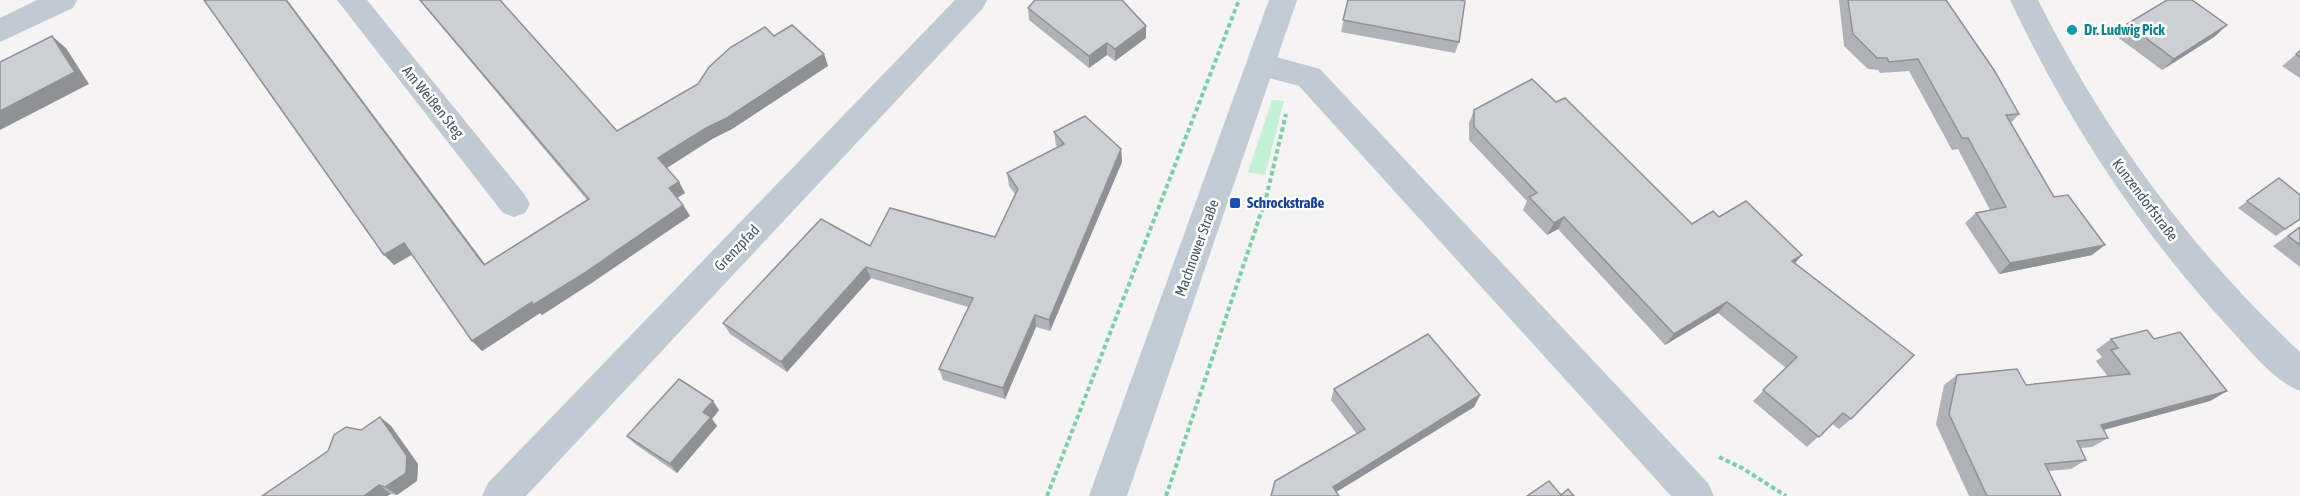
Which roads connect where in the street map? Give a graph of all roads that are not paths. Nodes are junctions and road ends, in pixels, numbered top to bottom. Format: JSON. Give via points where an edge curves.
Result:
{"nodes":[{"id":1,"x":63,"y":0,"type":"edge"},
{"id":2,"x":351,"y":0,"type":"edge"},
{"id":3,"x":973,"y":0,"type":"edge"},
{"id":4,"x":1281,"y":0,"type":"edge"},
{"id":5,"x":2024,"y":0,"type":"edge"},
{"id":6,"x":0,"y":31,"type":"edge"},
{"id":7,"x":1262,"y":65,"type":"junction"},
{"id":8,"x":514,"y":204,"type":"dead end"},
{"id":9,"x":2300,"y":375,"type":"edge"},
{"id":10,"x":501,"y":496,"type":"edge"},
{"id":11,"x":1108,"y":496,"type":"edge"},
{"id":12,"x":1695,"y":496,"type":"edge"}],
"edges":[{"from":1,"to":6,"type":"street"},
{"from":2,"to":8,"type":"street","name":"Am Weißen Steg"},
{"from":3,"to":10,"type":"street","name":"Grenzpfad"},
{"from":4,"to":7,"type":"main road","name":"Machnower Straße"},
{"from":5,"to":9,"type":"street","name":"Kunzendorfstraße","via":[[2049,55],[2113,159],[2193,264]]},
{"from":7,"to":11,"type":"main road","name":"Machnower Straße"},
{"from":7,"to":12,"type":"street","via":[[1309,77]]}]}
